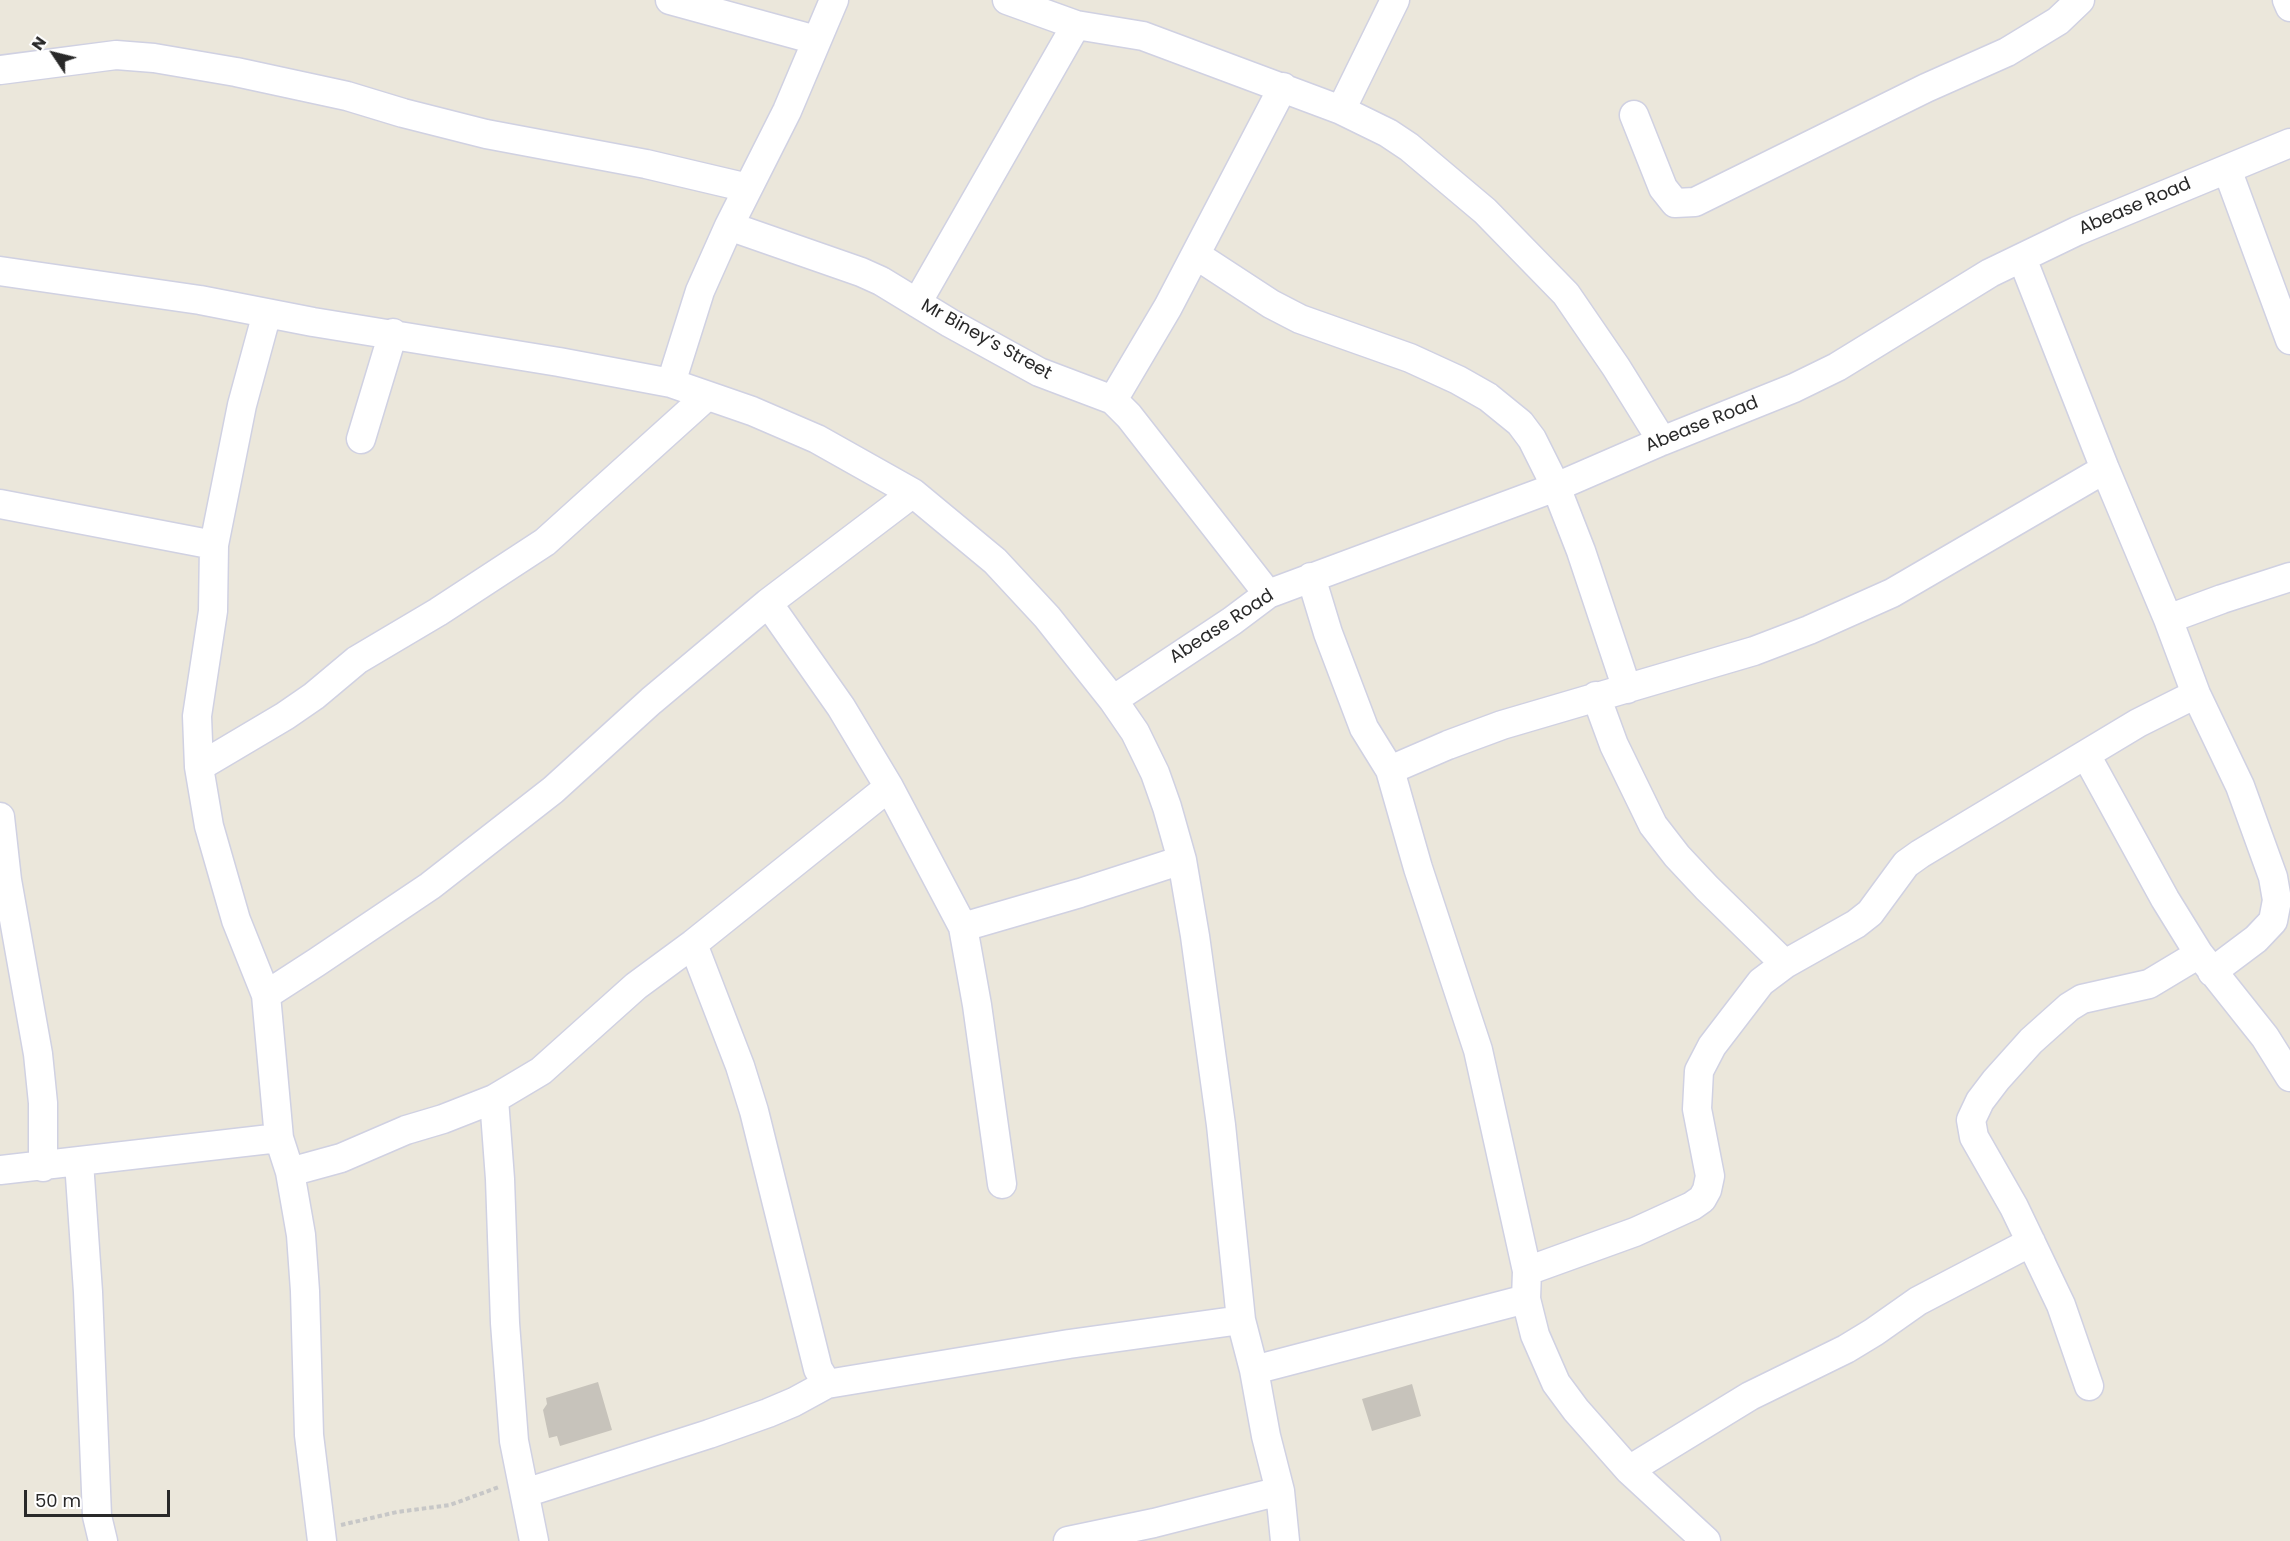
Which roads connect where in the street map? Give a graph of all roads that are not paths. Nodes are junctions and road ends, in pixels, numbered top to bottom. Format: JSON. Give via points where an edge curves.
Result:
{"nodes":[{"id":1,"x":670,"y":0,"type":"edge"},
{"id":2,"x":834,"y":0,"type":"edge"},
{"id":3,"x":1007,"y":0,"type":"edge"},
{"id":4,"x":1395,"y":0,"type":"edge"},
{"id":5,"x":2080,"y":0,"type":"edge"},
{"id":6,"x":2287,"y":0,"type":"edge"},
{"id":7,"x":2290,"y":7,"type":"edge"},
{"id":8,"x":1076,"y":25,"type":"junction"},
{"id":9,"x":816,"y":40,"type":"junction"},
{"id":10,"x":0,"y":70,"type":"edge"},
{"id":11,"x":1283,"y":87,"type":"junction"},
{"id":12,"x":1341,"y":110,"type":"junction"},
{"id":13,"x":1634,"y":116,"type":"dead end"},
{"id":14,"x":2290,"y":143,"type":"edge"},
{"id":15,"x":2227,"y":169,"type":"junction"},
{"id":16,"x":748,"y":188,"type":"junction"},
{"id":17,"x":729,"y":226,"type":"junction"},
{"id":18,"x":1196,"y":255,"type":"junction"},
{"id":19,"x":2022,"y":258,"type":"junction"},
{"id":20,"x":0,"y":271,"type":"edge"},
{"id":21,"x":917,"y":303,"type":"junction"},
{"id":22,"x":267,"y":312,"type":"junction"},
{"id":23,"x":393,"y":333,"type":"junction"},
{"id":24,"x":2290,"y":340,"type":"edge"},
{"id":25,"x":671,"y":383,"type":"junction"},
{"id":26,"x":707,"y":396,"type":"junction"},
{"id":27,"x":1113,"y":399,"type":"junction"},
{"id":28,"x":362,"y":439,"type":"dead end"},
{"id":29,"x":1662,"y":441,"type":"junction"},
{"id":30,"x":2105,"y":469,"type":"junction"},
{"id":31,"x":1556,"y":487,"type":"junction"},
{"id":32,"x":913,"y":493,"type":"junction"},
{"id":33,"x":0,"y":505,"type":"edge"},
{"id":34,"x":214,"y":545,"type":"junction"},
{"id":35,"x":2290,"y":577,"type":"edge"},
{"id":36,"x":1311,"y":578,"type":"junction"},
{"id":37,"x":1268,"y":594,"type":"junction"},
{"id":38,"x":768,"y":603,"type":"junction"},
{"id":39,"x":2168,"y":619,"type":"junction"},
{"id":40,"x":1628,"y":689,"type":"junction"},
{"id":41,"x":2196,"y":694,"type":"junction"},
{"id":42,"x":1596,"y":696,"type":"junction"},
{"id":43,"x":1113,"y":700,"type":"junction"},
{"id":44,"x":2086,"y":755,"type":"junction"},
{"id":45,"x":199,"y":767,"type":"junction"},
{"id":46,"x":1390,"y":770,"type":"junction"},
{"id":47,"x":889,"y":787,"type":"junction"},
{"id":48,"x":0,"y":817,"type":"edge"},
{"id":49,"x":1182,"y":860,"type":"junction"},
{"id":50,"x":963,"y":927,"type":"junction"},
{"id":51,"x":693,"y":944,"type":"junction"},
{"id":52,"x":9,"y":947,"type":"edge"},
{"id":53,"x":2205,"y":963,"type":"junction"},
{"id":54,"x":1785,"y":964,"type":"junction"},
{"id":55,"x":266,"y":994,"type":"junction"},
{"id":56,"x":2290,"y":1077,"type":"edge"},
{"id":57,"x":494,"y":1099,"type":"junction"},
{"id":58,"x":279,"y":1138,"type":"junction"},
{"id":59,"x":80,"y":1162,"type":"junction"},
{"id":60,"x":43,"y":1167,"type":"junction"},
{"id":61,"x":0,"y":1170,"type":"edge"},
{"id":62,"x":290,"y":1172,"type":"junction"},
{"id":63,"x":1002,"y":1184,"type":"dead end"},
{"id":64,"x":2031,"y":1242,"type":"junction"},
{"id":65,"x":1527,"y":1271,"type":"junction"},
{"id":66,"x":1526,"y":1299,"type":"junction"},
{"id":67,"x":1241,"y":1320,"type":"junction"},
{"id":68,"x":1254,"y":1370,"type":"junction"},
{"id":69,"x":826,"y":1384,"type":"junction"},
{"id":70,"x":2089,"y":1386,"type":"dead end"},
{"id":71,"x":1629,"y":1470,"type":"junction"},
{"id":72,"x":523,"y":1486,"type":"junction"},
{"id":73,"x":1280,"y":1491,"type":"junction"},
{"id":74,"x":321,"y":1535,"type":"edge"},
{"id":75,"x":104,"y":1541,"type":"edge"},
{"id":76,"x":534,"y":1541,"type":"edge"},
{"id":77,"x":1068,"y":1541,"type":"edge"},
{"id":78,"x":1285,"y":1541,"type":"edge"},
{"id":79,"x":1706,"y":1541,"type":"edge"}],
"edges":[{"from":1,"to":9,"type":"street"},
{"from":2,"to":9,"type":"street"},
{"from":3,"to":8,"type":"street"},
{"from":4,"to":12,"type":"street"},
{"from":5,"to":13,"type":"street","via":[[2058,21],[2007,51],[1695,202],[1675,203],[1663,188]]},
{"from":6,"to":7,"type":"street"},
{"from":8,"to":11,"type":"street","via":[[1143,36]]},
{"from":8,"to":21,"type":"street"},
{"from":9,"to":16,"type":"street","via":[[787,111]]},
{"from":10,"to":16,"type":"street","via":[[116,55],[154,58],[347,96],[486,134]]},
{"from":11,"to":12,"type":"street"},
{"from":11,"to":18,"type":"street"},
{"from":12,"to":29,"type":"street","via":[[1409,147],[1485,211],[1543,269],[1580,312]]},
{"from":14,"to":15,"type":"street","name":"Abease Road"},
{"from":15,"to":19,"type":"street","name":"Abease Road"},
{"from":15,"to":24,"type":"street"},
{"from":16,"to":17,"type":"street"},
{"from":17,"to":21,"type":"street","name":"Mr Biney’s Street","via":[[861,272]]},
{"from":17,"to":25,"type":"street","via":[[700,291]]},
{"from":18,"to":27,"type":"street"},
{"from":18,"to":31,"type":"street","via":[[1300,319],[1410,358],[1488,397],[1520,423]]},
{"from":19,"to":29,"type":"street","name":"Abease Road","via":[[1990,273],[1837,367]]},
{"from":19,"to":30,"type":"street"},
{"from":20,"to":22,"type":"street"},
{"from":21,"to":27,"type":"street","name":"Mr Biney’s Street","via":[[1040,372]]},
{"from":22,"to":23,"type":"street"},
{"from":22,"to":34,"type":"street","via":[[242,405]]},
{"from":23,"to":25,"type":"street"},
{"from":23,"to":28,"type":"street"},
{"from":25,"to":26,"type":"street"},
{"from":26,"to":32,"type":"street","via":[[817,439]]},
{"from":26,"to":45,"type":"street","via":[[545,542],[357,660],[285,716]]},
{"from":27,"to":37,"type":"street","name":"Mr Biney’s Street"},
{"from":29,"to":31,"type":"street","name":"Abease Road"},
{"from":30,"to":39,"type":"street"},
{"from":30,"to":40,"type":"street","via":[[1892,594],[1754,651]]},
{"from":31,"to":36,"type":"street","name":"Abease Road"},
{"from":31,"to":40,"type":"street"},
{"from":32,"to":38,"type":"street"},
{"from":32,"to":43,"type":"street","via":[[1023,589]]},
{"from":33,"to":34,"type":"street"},
{"from":34,"to":45,"type":"street","via":[[213,611],[197,716]]},
{"from":35,"to":39,"type":"street"},
{"from":36,"to":37,"type":"street","name":"Abease Road"},
{"from":36,"to":46,"type":"street","via":[[1364,728]]},
{"from":37,"to":43,"type":"street","name":"Abease Road"},
{"from":38,"to":47,"type":"street","via":[[840,707]]},
{"from":38,"to":55,"type":"street","via":[[553,790],[430,886]]},
{"from":39,"to":41,"type":"street"},
{"from":40,"to":42,"type":"street"},
{"from":41,"to":44,"type":"street"},
{"from":41,"to":53,"type":"street","via":[[2240,786],[2273,877],[2277,900],[2273,921],[2256,939]]},
{"from":42,"to":46,"type":"street","via":[[1448,745]]},
{"from":42,"to":54,"type":"street","via":[[1614,745],[1653,825],[1707,888]]},
{"from":43,"to":49,"type":"street","via":[[1135,732],[1155,773]]},
{"from":44,"to":53,"type":"street"},
{"from":44,"to":54,"type":"street","via":[[1920,854],[1906,864],[1870,913]]},
{"from":45,"to":55,"type":"street","via":[[209,826],[236,920]]},
{"from":46,"to":65,"type":"street","via":[[1478,1050]]},
{"from":47,"to":50,"type":"street"},
{"from":47,"to":51,"type":"street"},
{"from":48,"to":52,"type":"street"},
{"from":49,"to":50,"type":"street"},
{"from":49,"to":67,"type":"street","via":[[1213,1063]]},
{"from":50,"to":63,"type":"street"},
{"from":51,"to":57,"type":"street","via":[[636,986],[541,1071]]},
{"from":51,"to":69,"type":"street","via":[[754,1112],[818,1369]]},
{"from":52,"to":60,"type":"street","via":[[30,1001],[42,1103]]},
{"from":53,"to":56,"type":"street","via":[[2265,1037]]},
{"from":53,"to":64,"type":"street","via":[[2149,984],[2082,999],[2013,1060],[1980,1101],[1971,1120],[1974,1137]]},
{"from":54,"to":65,"type":"street","via":[[1761,982],[1712,1046],[1699,1071],[1697,1109],[1710,1176],[1702,1199],[1635,1232]]},
{"from":55,"to":58,"type":"street"},
{"from":57,"to":62,"type":"street","via":[[340,1158]]},
{"from":57,"to":72,"type":"street","via":[[509,1390]]},
{"from":58,"to":59,"type":"street"},
{"from":58,"to":62,"type":"street"},
{"from":59,"to":60,"type":"street"},
{"from":59,"to":75,"type":"street","via":[[98,1516]]},
{"from":60,"to":61,"type":"street"},
{"from":62,"to":74,"type":"street","via":[[301,1235],[309,1435]]},
{"from":64,"to":70,"type":"street","via":[[2061,1305]]},
{"from":64,"to":71,"type":"street","via":[[1918,1301],[1846,1349],[1750,1396]]},
{"from":65,"to":66,"type":"street"},
{"from":66,"to":68,"type":"street"},
{"from":66,"to":71,"type":"street","via":[[1535,1335],[1556,1383]]},
{"from":67,"to":68,"type":"street"},
{"from":67,"to":69,"type":"street"},
{"from":68,"to":73,"type":"street"},
{"from":69,"to":72,"type":"street","via":[[758,1416]]},
{"from":71,"to":79,"type":"street"},
{"from":72,"to":76,"type":"street"},
{"from":73,"to":77,"type":"street"},
{"from":73,"to":78,"type":"street"}]}
